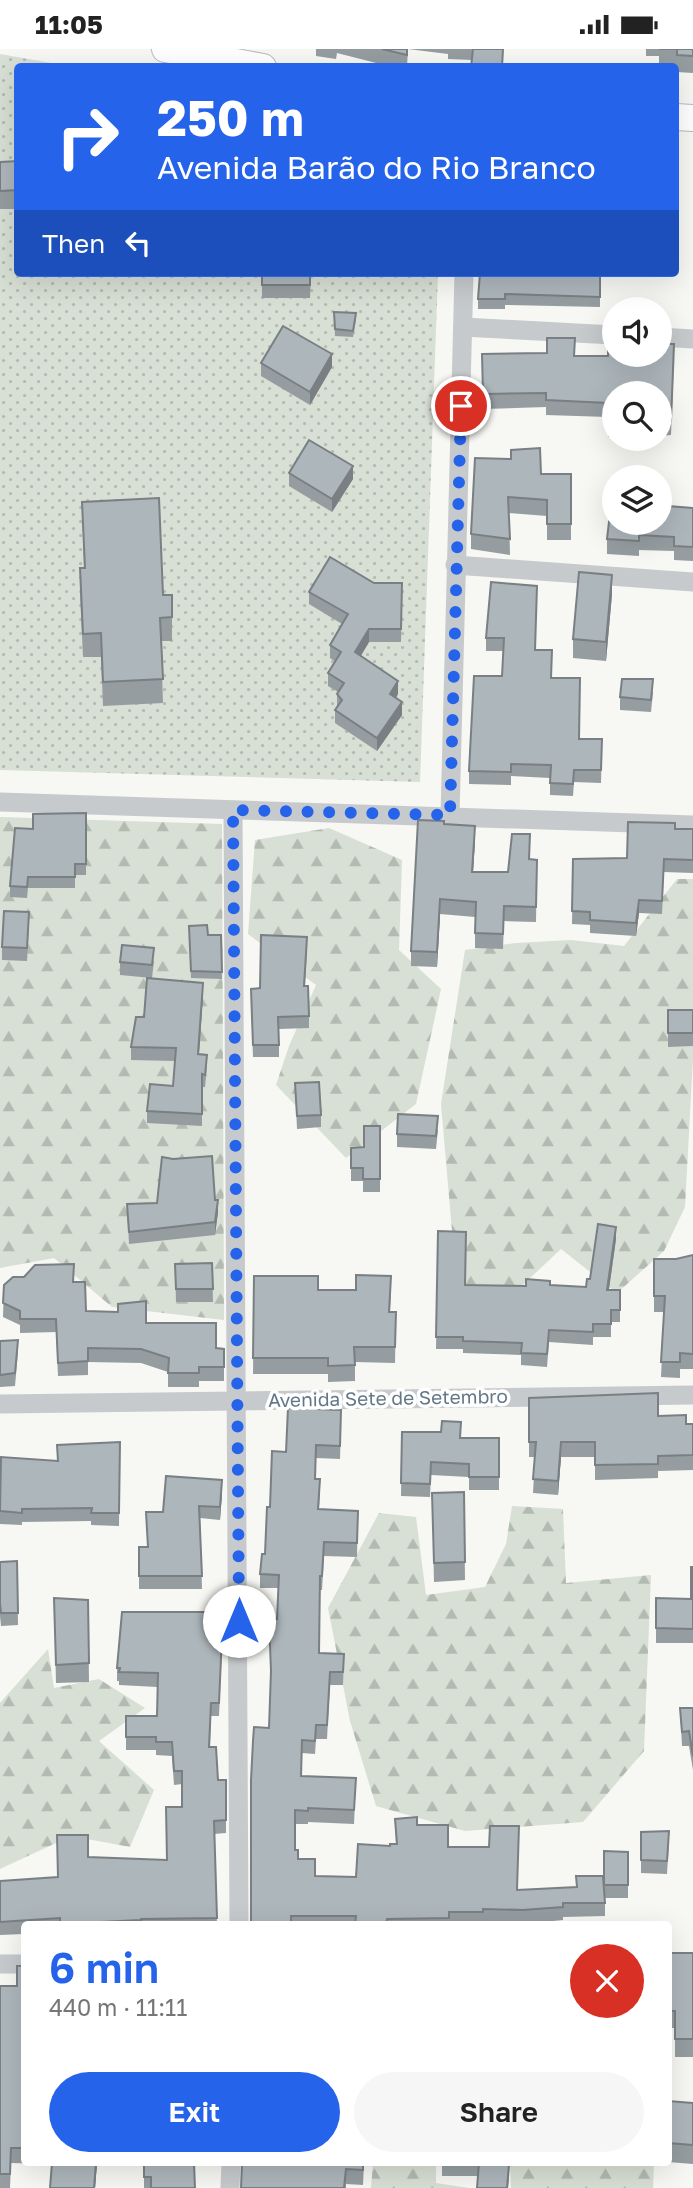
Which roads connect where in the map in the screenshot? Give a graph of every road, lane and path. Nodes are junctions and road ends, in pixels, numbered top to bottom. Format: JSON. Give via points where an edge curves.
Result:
{"nodes":[{"id":1,"x":165,"y":49,"type":"edge"},
{"id":2,"x":241,"y":63,"type":"edge"},
{"id":3,"x":464,"y":277,"type":"edge"},
{"id":4,"x":463,"y":327,"type":"junction"},
{"id":5,"x":602,"y":334,"type":"edge"},
{"id":6,"x":672,"y":338,"type":"edge"},
{"id":7,"x":693,"y":339,"type":"edge"},
{"id":8,"x":456,"y":565,"type":"junction"},
{"id":9,"x":693,"y":582,"type":"edge"},
{"id":10,"x":0,"y":801,"type":"edge"},
{"id":11,"x":233,"y":810,"type":"junction"},
{"id":12,"x":450,"y":815,"type":"junction"},
{"id":13,"x":693,"y":825,"type":"edge"},
{"id":14,"x":693,"y":1395,"type":"edge"},
{"id":15,"x":238,"y":1399,"type":"junction"},
{"id":16,"x":0,"y":1404,"type":"edge"},
{"id":17,"x":239,"y":1921,"type":"edge"},
{"id":18,"x":0,"y":1964,"type":"edge"},
{"id":19,"x":21,"y":1964,"type":"edge"},
{"id":20,"x":231,"y":2166,"type":"edge"},
{"id":21,"x":230,"y":2188,"type":"edge"}],
"edges":[{"from":1,"to":2,"type":"street"},
{"from":3,"to":4,"type":"street"},
{"from":4,"to":5,"type":"street"},
{"from":4,"to":8,"type":"street"},
{"from":6,"to":7,"type":"street"},
{"from":8,"to":9,"type":"street"},
{"from":8,"to":12,"type":"street"},
{"from":10,"to":11,"type":"street"},
{"from":11,"to":12,"type":"street"},
{"from":11,"to":15,"type":"street"},
{"from":12,"to":13,"type":"street"},
{"from":14,"to":15,"type":"street","name":"Avenida Sete de Setembro"},
{"from":15,"to":16,"type":"street","name":"Avenida Sete de Setembro"},
{"from":15,"to":17,"type":"street"},
{"from":18,"to":19,"type":"street"},
{"from":20,"to":21,"type":"street"}]}
